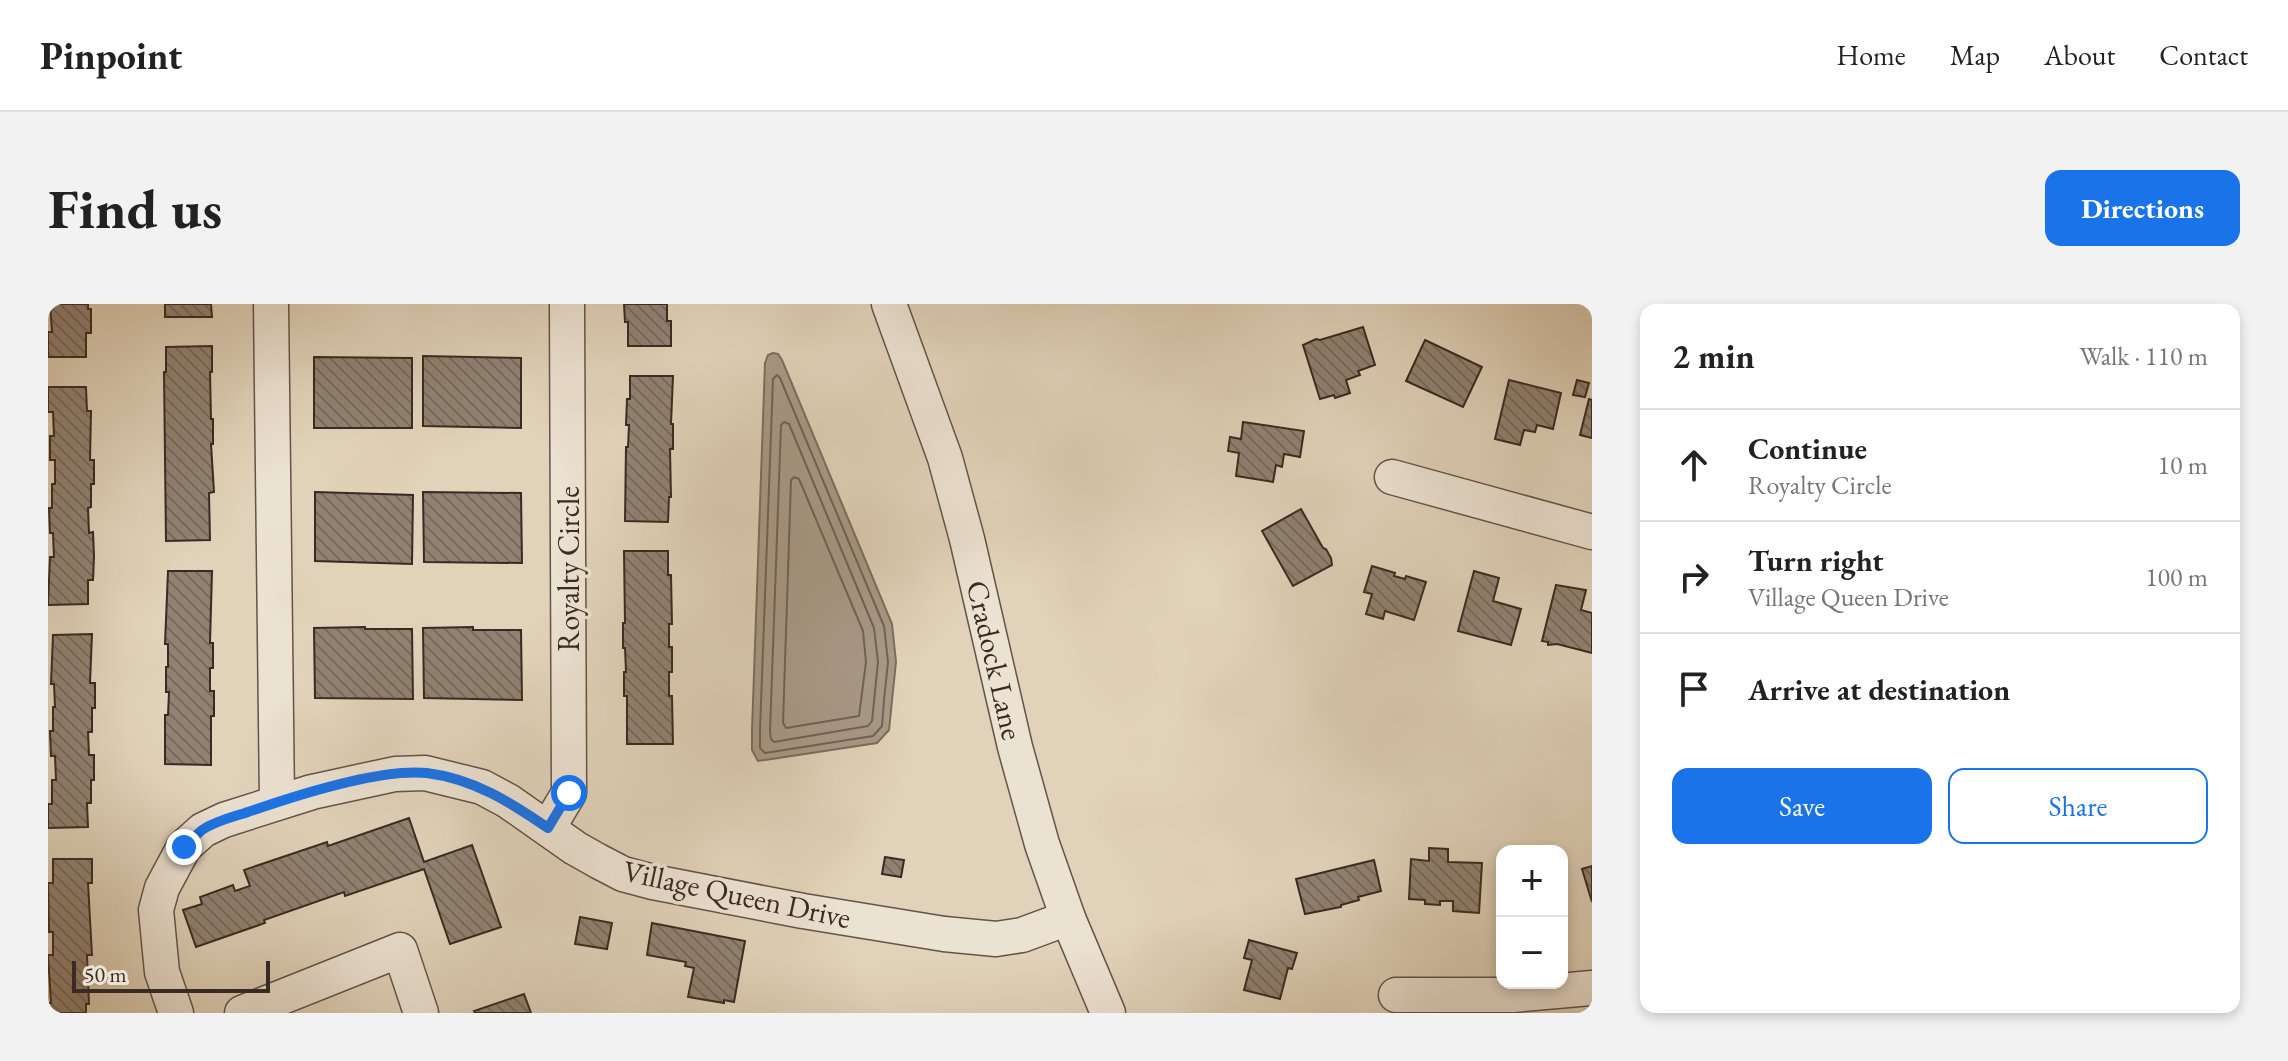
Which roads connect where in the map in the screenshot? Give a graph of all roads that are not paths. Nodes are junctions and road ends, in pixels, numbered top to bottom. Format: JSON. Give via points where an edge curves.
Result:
{"nodes":[{"id":1,"x":271,"y":304,"type":"edge"},
{"id":2,"x":567,"y":304,"type":"edge"},
{"id":3,"x":889,"y":304,"type":"edge"},
{"id":4,"x":1392,"y":477,"type":"dead end"},
{"id":5,"x":1592,"y":532,"type":"edge"},
{"id":6,"x":277,"y":802,"type":"junction"},
{"id":7,"x":548,"y":828,"type":"junction"},
{"id":8,"x":1068,"y":918,"type":"junction"},
{"id":9,"x":1592,"y":988,"type":"edge"},
{"id":10,"x":1396,"y":995,"type":"dead end"},
{"id":11,"x":176,"y":1013,"type":"edge"},
{"id":12,"x":242,"y":1013,"type":"edge"},
{"id":13,"x":421,"y":1013,"type":"edge"},
{"id":14,"x":1108,"y":1013,"type":"edge"}],
"edges":[{"from":1,"to":6,"type":"street"},
{"from":2,"to":7,"type":"street","name":"Royalty Circle","via":[[569,793]]},
{"from":3,"to":8,"type":"street","name":"Cradock Lane","via":[[945,458],[1015,747]]},
{"from":4,"to":5,"type":"street"},
{"from":6,"to":7,"type":"street","name":"Village Queen Drive","via":[[357,781],[425,773],[482,787]]},
{"from":6,"to":11,"type":"street","name":"Village Queen Drive","via":[[203,830],[184,847],[162,888],[156,910],[158,939]]},
{"from":7,"to":8,"type":"street","name":"Village Queen Drive","via":[[623,874],[803,911],[996,939]]},
{"from":8,"to":14,"type":"street","name":"Cradock Lane"},
{"from":9,"to":10,"type":"street","via":[[1513,995]]},
{"from":12,"to":13,"type":"street","via":[[400,950]]}]}
